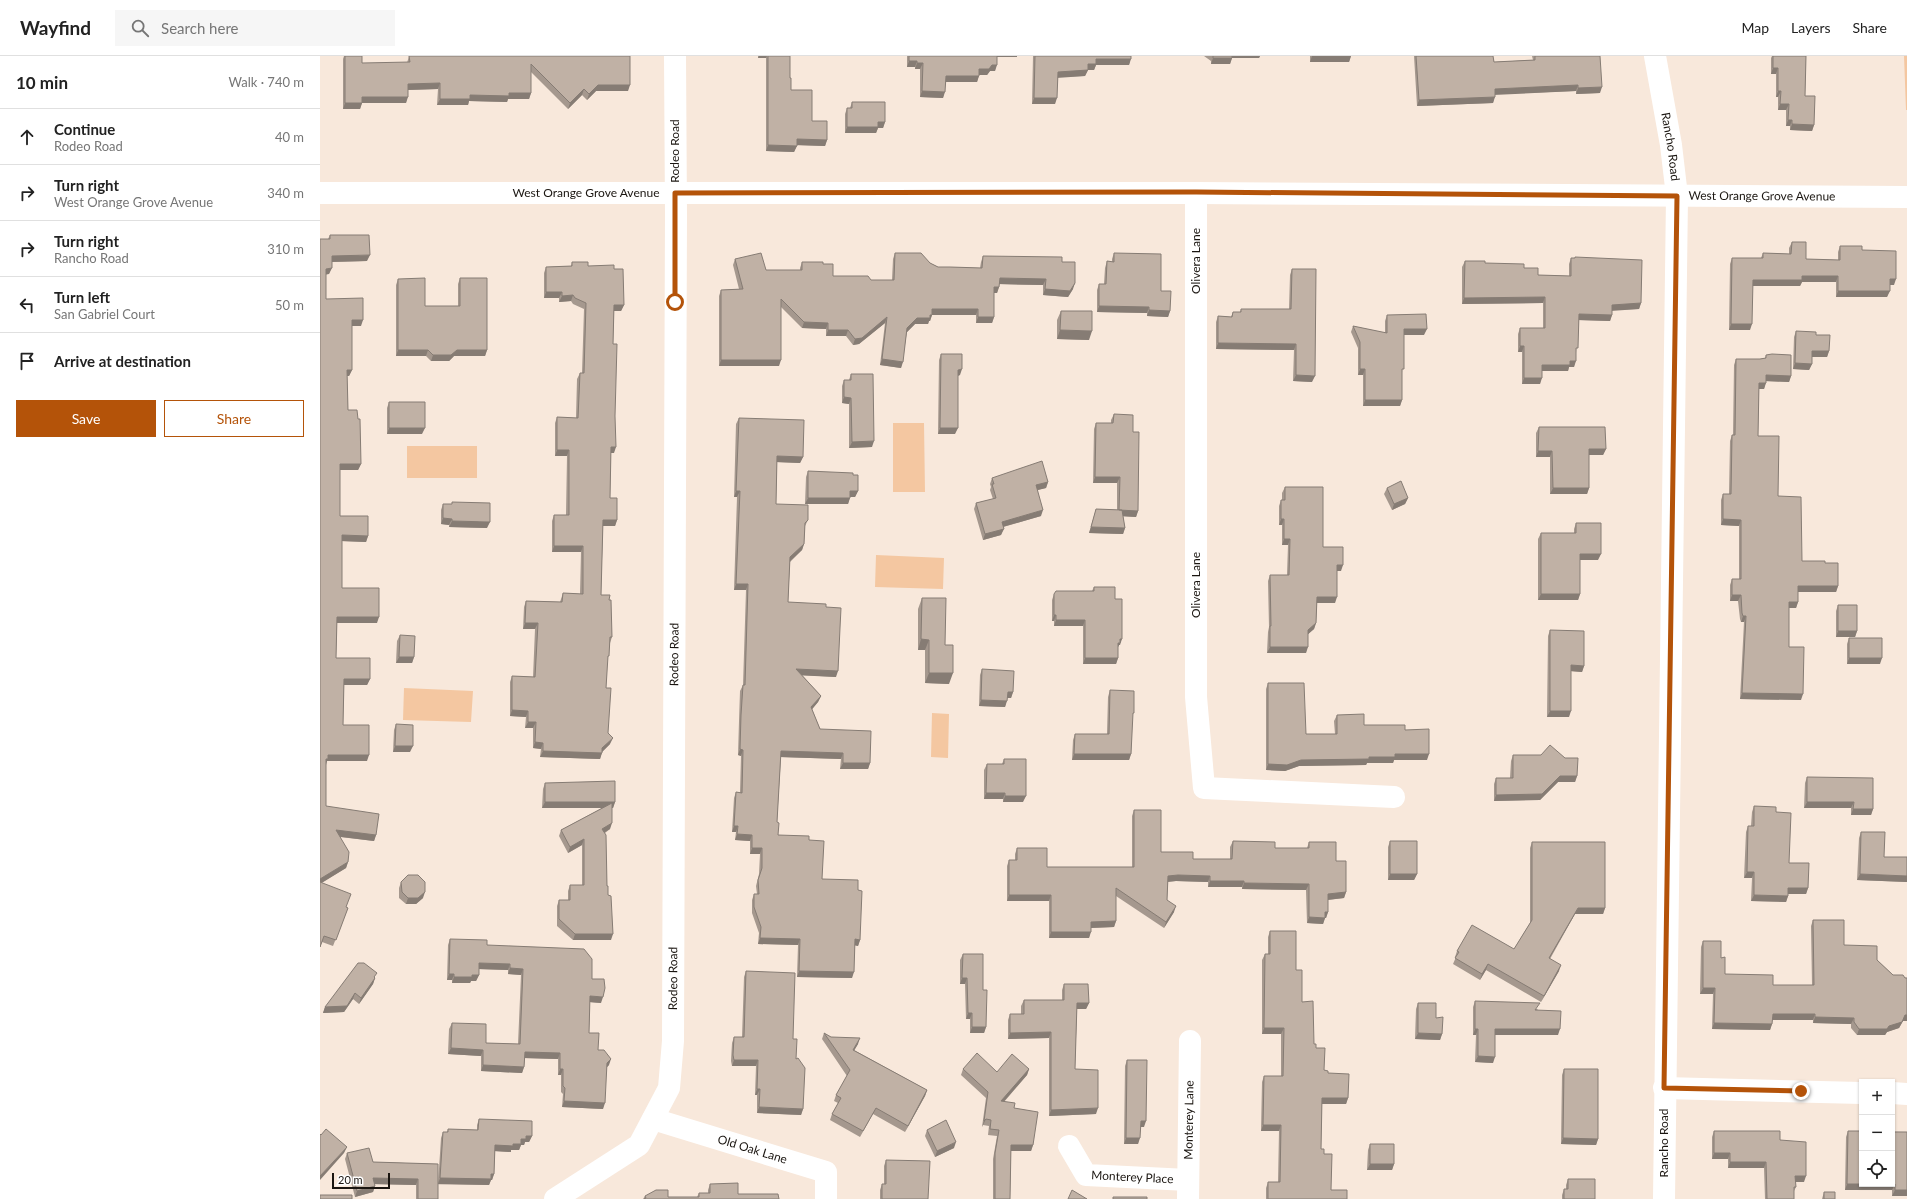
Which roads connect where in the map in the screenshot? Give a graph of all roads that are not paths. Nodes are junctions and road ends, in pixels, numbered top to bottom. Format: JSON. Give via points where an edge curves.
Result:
{"nodes":[{"id":1,"x":675,"y":56,"type":"edge"},
{"id":2,"x":1655,"y":56,"type":"edge"},
{"id":3,"x":1196,"y":192,"type":"junction"},
{"id":4,"x":320,"y":193,"type":"edge"},
{"id":5,"x":675,"y":193,"type":"junction"},
{"id":6,"x":1677,"y":196,"type":"junction"},
{"id":7,"x":1907,"y":197,"type":"edge"},
{"id":8,"x":1394,"y":797,"type":"dead end"},
{"id":9,"x":1190,"y":1041,"type":"dead end"},
{"id":10,"x":1664,"y":1088,"type":"junction"},
{"id":11,"x":1859,"y":1093,"type":"edge"},
{"id":12,"x":1895,"y":1093,"type":"edge"},
{"id":13,"x":1907,"y":1094,"type":"edge"},
{"id":14,"x":652,"y":1119,"type":"junction"},
{"id":15,"x":1069,"y":1146,"type":"dead end"},
{"id":16,"x":1188,"y":1189,"type":"edge"},
{"id":17,"x":555,"y":1199,"type":"edge"},
{"id":18,"x":826,"y":1199,"type":"edge"},
{"id":19,"x":1664,"y":1199,"type":"edge"}],
"edges":[{"from":1,"to":5,"type":"street","name":"Rodeo Road"},
{"from":2,"to":6,"type":"street","name":"Rancho Road","via":[[1672,145]]},
{"from":3,"to":5,"type":"street","name":"West Orange Grove Avenue"},
{"from":3,"to":6,"type":"street","name":"West Orange Grove Avenue"},
{"from":3,"to":8,"type":"street","name":"Olivera Lane","via":[[1196,697],[1204,788]]},
{"from":4,"to":5,"type":"street","name":"West Orange Grove Avenue"},
{"from":5,"to":14,"type":"street","name":"Rodeo Road","via":[[673,1041],[669,1088]]},
{"from":6,"to":7,"type":"street","name":"West Orange Grove Avenue"},
{"from":6,"to":10,"type":"street","name":"Rancho Road"},
{"from":9,"to":16,"type":"street","name":"Monterey Lane"},
{"from":10,"to":11,"type":"street"},
{"from":10,"to":19,"type":"street","name":"Rancho Road"},
{"from":12,"to":13,"type":"street"},
{"from":14,"to":17,"type":"street","name":"Rodeo Road","via":[[640,1145]]},
{"from":14,"to":18,"type":"street","name":"Old Oak Lane","via":[[826,1172]]},
{"from":15,"to":16,"type":"street","name":"Monterey Place","via":[[1086,1176]]}]}
